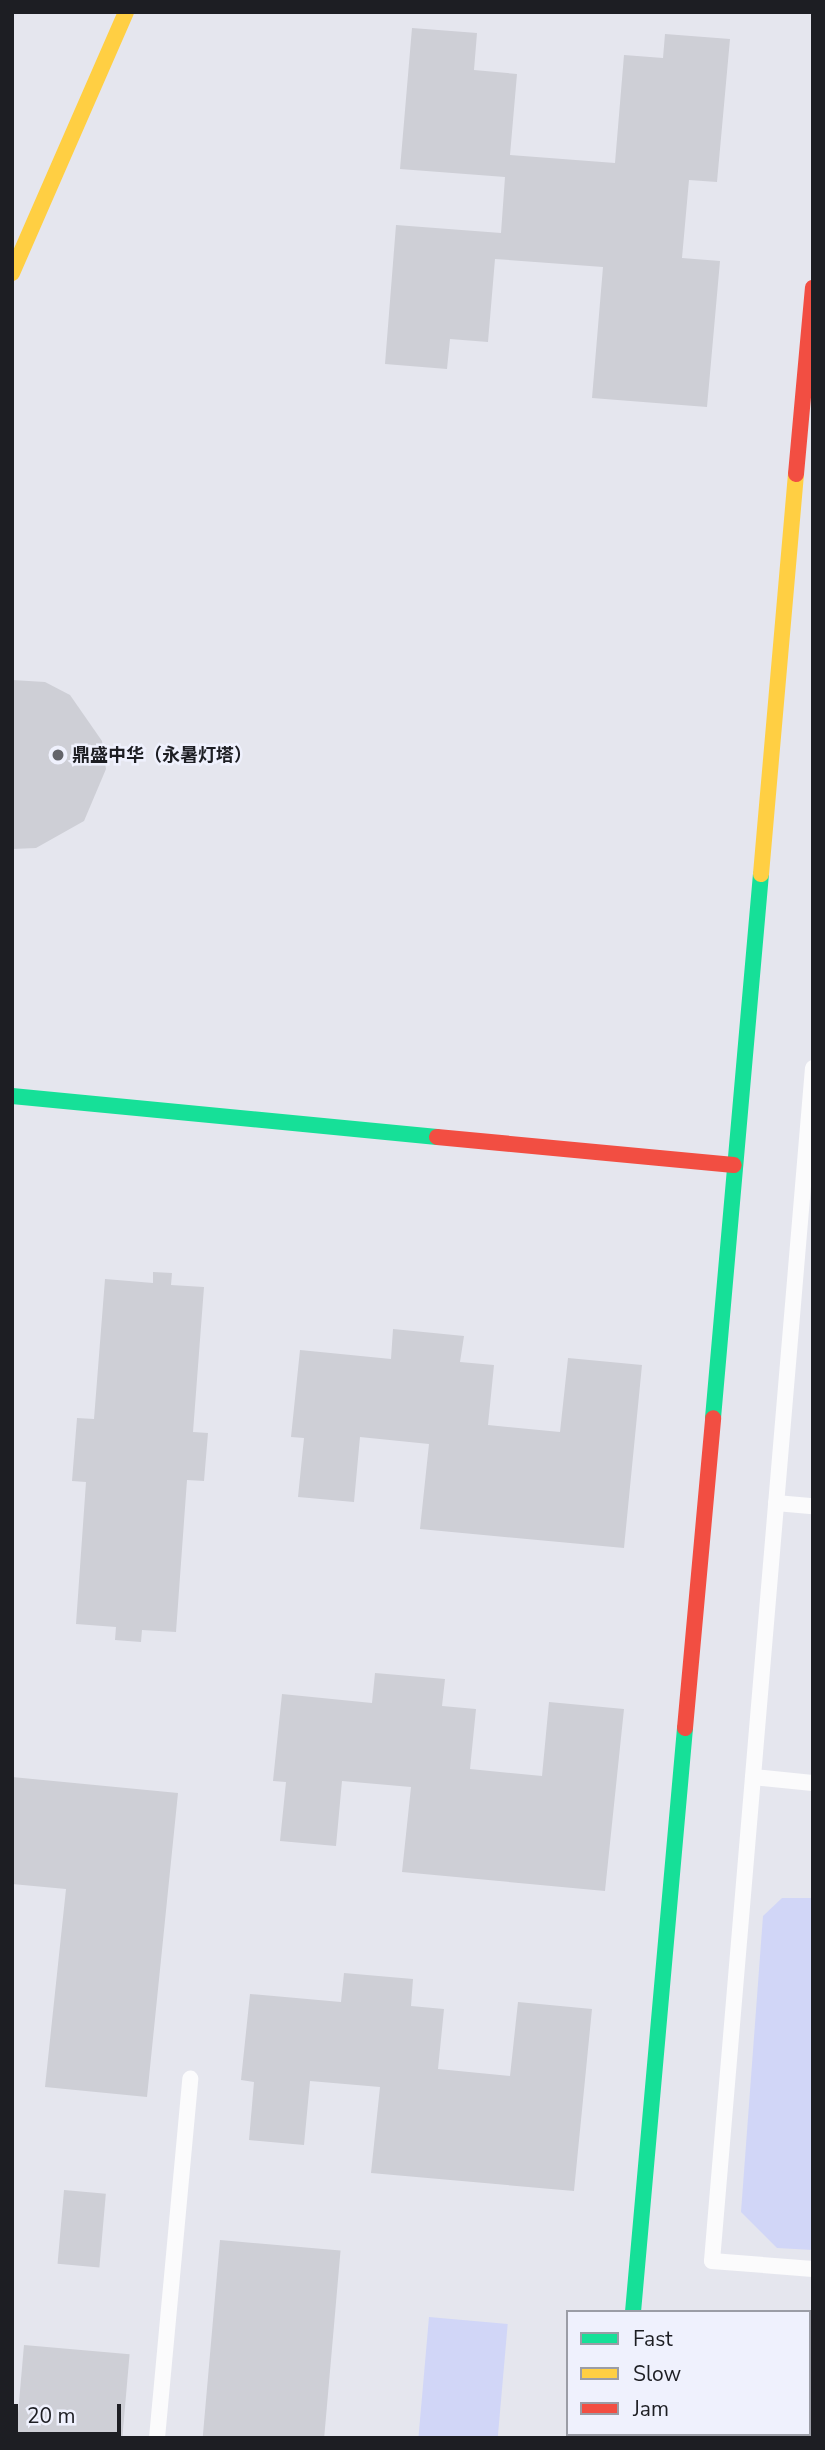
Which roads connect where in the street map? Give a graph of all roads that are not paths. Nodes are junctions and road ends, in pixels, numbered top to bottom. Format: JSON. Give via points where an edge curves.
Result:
{"nodes":[{"id":1,"x":126,"y":12,"type":"edge"},
{"id":2,"x":12,"y":273,"type":"edge"},
{"id":3,"x":813,"y":288,"type":"edge"},
{"id":4,"x":813,"y":1068,"type":"edge"},
{"id":5,"x":12,"y":1096,"type":"edge"},
{"id":6,"x":734,"y":1165,"type":"junction"},
{"id":7,"x":806,"y":1221,"type":"edge"},
{"id":8,"x":776,"y":1503,"type":"junction"},
{"id":9,"x":813,"y":1506,"type":"edge"},
{"id":10,"x":753,"y":1777,"type":"junction"},
{"id":11,"x":813,"y":1783,"type":"edge"},
{"id":12,"x":190,"y":2080,"type":"dead end"},
{"id":13,"x":813,"y":2269,"type":"edge"},
{"id":14,"x":633,"y":2310,"type":"edge"},
{"id":15,"x":157,"y":2438,"type":"edge"}],
"edges":[{"from":1,"to":2,"type":"street"},
{"from":3,"to":6,"type":"street"},
{"from":4,"to":7,"type":"lane"},
{"from":5,"to":6,"type":"street"},
{"from":6,"to":14,"type":"street"},
{"from":7,"to":8,"type":"lane"},
{"from":8,"to":9,"type":"lane"},
{"from":8,"to":10,"type":"lane"},
{"from":10,"to":11,"type":"lane"},
{"from":10,"to":13,"type":"lane","via":[[712,2260]]},
{"from":12,"to":15,"type":"lane"}]}
